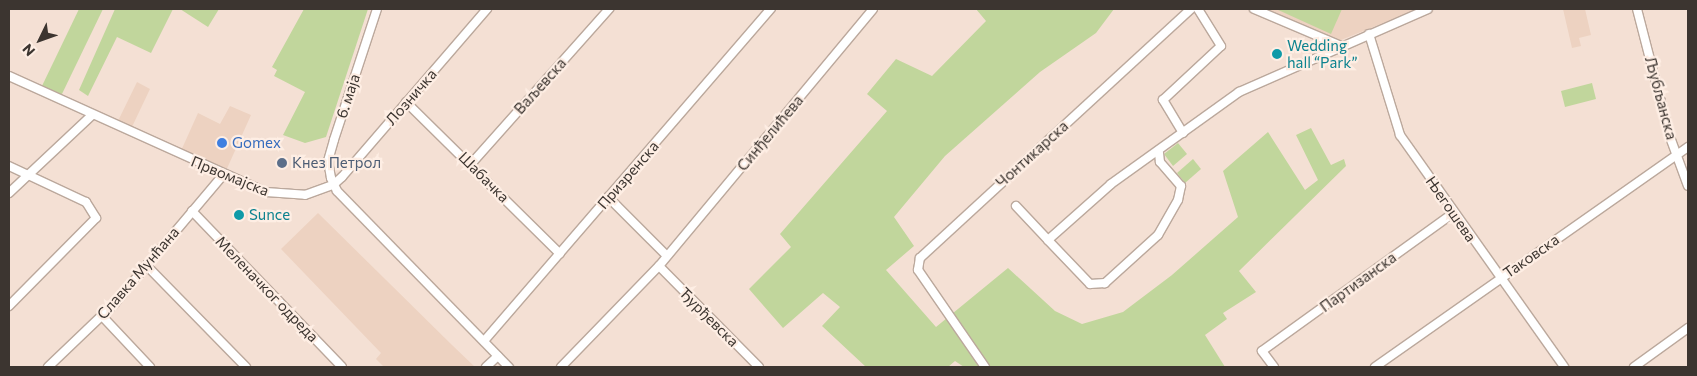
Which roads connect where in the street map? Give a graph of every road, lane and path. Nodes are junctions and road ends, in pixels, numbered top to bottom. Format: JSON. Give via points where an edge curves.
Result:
{"nodes":[{"id":1,"x":377,"y":9,"type":"edge"},
{"id":2,"x":487,"y":9,"type":"edge"},
{"id":3,"x":609,"y":9,"type":"edge"},
{"id":4,"x":771,"y":9,"type":"edge"},
{"id":5,"x":873,"y":9,"type":"edge"},
{"id":6,"x":1191,"y":9,"type":"edge"},
{"id":7,"x":1198,"y":9,"type":"edge"},
{"id":8,"x":1254,"y":9,"type":"edge"},
{"id":9,"x":1428,"y":9,"type":"edge"},
{"id":10,"x":1638,"y":9,"type":"edge"},
{"id":11,"x":1369,"y":34,"type":"junction"},
{"id":12,"x":1341,"y":46,"type":"junction"},
{"id":13,"x":9,"y":76,"type":"edge"},
{"id":14,"x":406,"y":102,"type":"junction"},
{"id":15,"x":92,"y":115,"type":"junction"},
{"id":16,"x":1183,"y":133,"type":"junction"},
{"id":17,"x":1688,"y":147,"type":"edge"},
{"id":18,"x":1159,"y":153,"type":"junction"},
{"id":19,"x":1676,"y":154,"type":"junction"},
{"id":20,"x":471,"y":164,"type":"junction"},
{"id":21,"x":9,"y":166,"type":"edge"},
{"id":22,"x":28,"y":175,"type":"junction"},
{"id":23,"x":223,"y":175,"type":"junction"},
{"id":24,"x":333,"y":184,"type":"junction"},
{"id":25,"x":1688,"y":186,"type":"edge"},
{"id":26,"x":9,"y":193,"type":"edge"},
{"id":27,"x":608,"y":198,"type":"junction"},
{"id":28,"x":1016,"y":206,"type":"dead end"},
{"id":29,"x":192,"y":211,"type":"junction"},
{"id":30,"x":1454,"y":213,"type":"junction"},
{"id":31,"x":1048,"y":240,"type":"junction"},
{"id":32,"x":560,"y":254,"type":"junction"},
{"id":33,"x":667,"y":256,"type":"junction"},
{"id":34,"x":146,"y":265,"type":"junction"},
{"id":35,"x":659,"y":266,"type":"junction"},
{"id":36,"x":1500,"y":278,"type":"junction"},
{"id":37,"x":9,"y":306,"type":"edge"},
{"id":38,"x":102,"y":316,"type":"junction"},
{"id":39,"x":1688,"y":328,"type":"edge"},
{"id":40,"x":484,"y":341,"type":"junction"},
{"id":41,"x":498,"y":356,"type":"junction"},
{"id":42,"x":52,"y":366,"type":"edge"},
{"id":43,"x":150,"y":367,"type":"edge"},
{"id":44,"x":246,"y":367,"type":"edge"},
{"id":45,"x":342,"y":367,"type":"edge"},
{"id":46,"x":486,"y":367,"type":"edge"},
{"id":47,"x":509,"y":367,"type":"edge"},
{"id":48,"x":561,"y":367,"type":"edge"},
{"id":49,"x":759,"y":367,"type":"edge"},
{"id":50,"x":985,"y":367,"type":"edge"},
{"id":51,"x":1274,"y":367,"type":"edge"},
{"id":52,"x":1375,"y":367,"type":"edge"},
{"id":53,"x":1564,"y":367,"type":"edge"},
{"id":54,"x":1634,"y":367,"type":"edge"}],
"edges":[{"from":1,"to":24,"type":"street","name":"6. маја","via":[[328,161]]},
{"from":2,"to":14,"type":"street","name":"Лозничка"},
{"from":3,"to":20,"type":"street","name":"Ваљевска"},
{"from":4,"to":27,"type":"street","name":"Призренска"},
{"from":5,"to":33,"type":"street","name":"Синђелићева"},
{"from":6,"to":50,"type":"street","name":"Чонтикарска","via":[[920,258],[918,270]]},
{"from":7,"to":16,"type":"street","via":[[1222,46],[1163,100]]},
{"from":8,"to":12,"type":"street"},
{"from":9,"to":11,"type":"street"},
{"from":10,"to":19,"type":"street","name":"Љубљанска"},
{"from":11,"to":12,"type":"street"},
{"from":11,"to":30,"type":"street","name":"Његошева","via":[[1400,135]]},
{"from":12,"to":16,"type":"street","via":[[1239,92]]},
{"from":13,"to":15,"type":"street","name":"Првомајска"},
{"from":14,"to":20,"type":"street","name":"Шабачка"},
{"from":14,"to":24,"type":"street","name":"Лозничка"},
{"from":15,"to":22,"type":"street"},
{"from":15,"to":23,"type":"street","name":"Првомајска"},
{"from":16,"to":18,"type":"street"},
{"from":17,"to":19,"type":"street","name":"Таковска"},
{"from":18,"to":31,"type":"street","via":[[1127,172]]},
{"from":18,"to":31,"type":"street","via":[[1160,162],[1181,186],[1178,200],[1158,234],[1105,284],[1096,286],[1086,281]]},
{"from":19,"to":25,"type":"street","name":"Љубљанска"},
{"from":19,"to":36,"type":"street","name":"Таковска"},
{"from":20,"to":32,"type":"street","name":"Шабачка"},
{"from":21,"to":22,"type":"street"},
{"from":22,"to":26,"type":"street"},
{"from":22,"to":37,"type":"street","via":[[86,202],[96,218]]},
{"from":23,"to":24,"type":"street","name":"Првомајска","via":[[266,192],[291,196],[317,192]]},
{"from":23,"to":29,"type":"street","name":"Славка Мунћана"},
{"from":24,"to":40,"type":"street"},
{"from":27,"to":32,"type":"street","name":"Призренска"},
{"from":27,"to":33,"type":"street"},
{"from":28,"to":31,"type":"street"},
{"from":29,"to":34,"type":"street","name":"Славка Мунћана"},
{"from":29,"to":45,"type":"street","name":"Меленачког одреда"},
{"from":30,"to":36,"type":"street","name":"Његошева"},
{"from":30,"to":51,"type":"street","name":"Партизанска","via":[[1262,351]]},
{"from":32,"to":40,"type":"street","name":"Призренска"},
{"from":33,"to":35,"type":"street","name":"Синђелићева"},
{"from":34,"to":38,"type":"street","name":"Славка Мунћана"},
{"from":34,"to":44,"type":"street"},
{"from":35,"to":48,"type":"street","name":"Синђелићева"},
{"from":35,"to":49,"type":"street","name":"Ђурђевска"},
{"from":36,"to":52,"type":"street","name":"Таковска"},
{"from":36,"to":53,"type":"street","name":"Његошева"},
{"from":38,"to":42,"type":"street","name":"Славка Мунћана"},
{"from":38,"to":43,"type":"street"},
{"from":39,"to":54,"type":"street"},
{"from":40,"to":41,"type":"street"},
{"from":41,"to":46,"type":"street"},
{"from":41,"to":47,"type":"street"}]}
